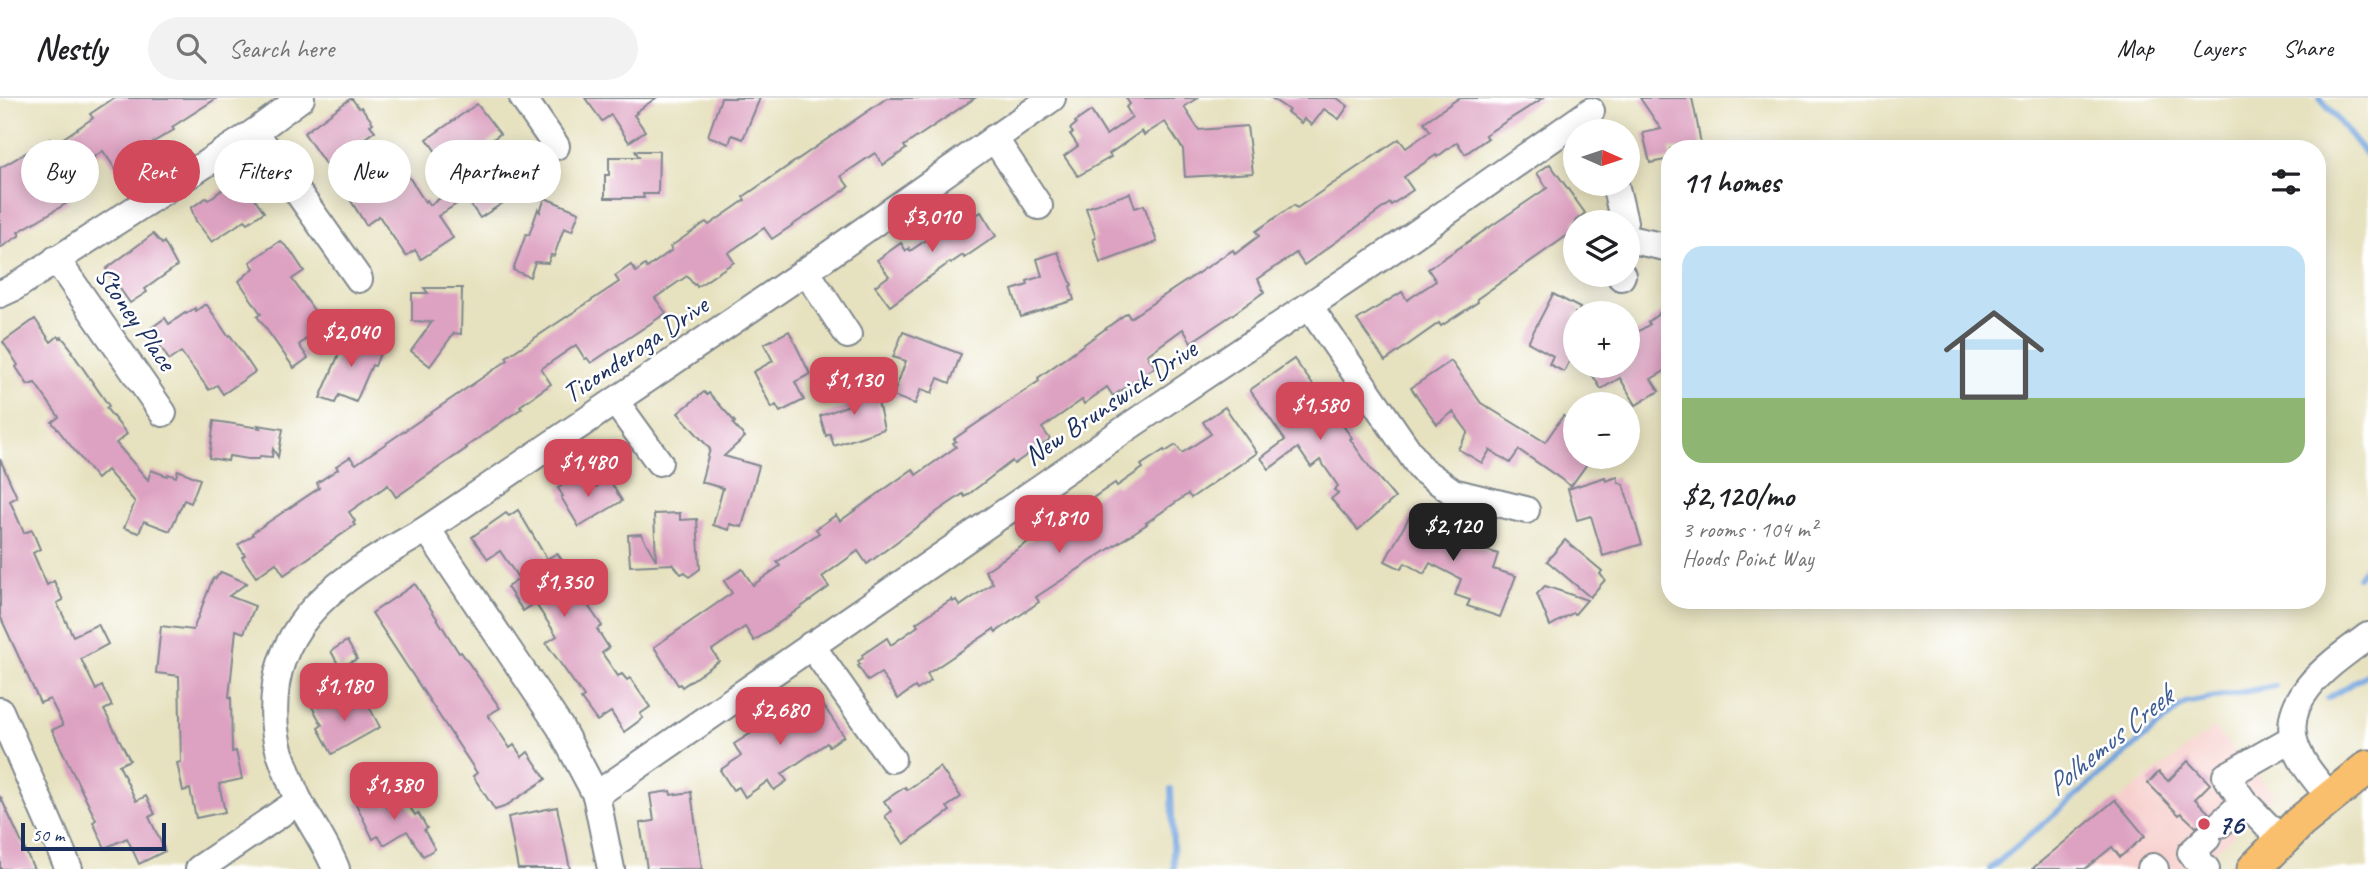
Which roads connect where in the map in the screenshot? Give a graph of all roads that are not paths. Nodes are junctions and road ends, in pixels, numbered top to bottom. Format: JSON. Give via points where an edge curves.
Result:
{"nodes":[{"id":1,"x":301,"y":98,"type":"edge"},
{"id":2,"x":523,"y":98,"type":"edge"},
{"id":3,"x":1052,"y":98,"type":"edge"},
{"id":4,"x":1591,"y":114,"type":"edge"},
{"id":5,"x":255,"y":132,"type":"junction"},
{"id":6,"x":994,"y":138,"type":"junction"},
{"id":7,"x":552,"y":140,"type":"edge"},
{"id":8,"x":1039,"y":206,"type":"dead end"},
{"id":9,"x":1640,"y":242,"type":"edge"},
{"id":10,"x":1661,"y":246,"type":"edge"},
{"id":11,"x":56,"y":259,"type":"junction"},
{"id":12,"x":806,"y":271,"type":"junction"},
{"id":13,"x":359,"y":279,"type":"dead end"},
{"id":14,"x":0,"y":293,"type":"edge"},
{"id":15,"x":1309,"y":306,"type":"junction"},
{"id":16,"x":848,"y":335,"type":"dead end"},
{"id":17,"x":615,"y":401,"type":"junction"},
{"id":18,"x":163,"y":413,"type":"dead end"},
{"id":19,"x":659,"y":462,"type":"dead end"},
{"id":20,"x":1526,"y":510,"type":"dead end"},
{"id":21,"x":427,"y":529,"type":"junction"},
{"id":22,"x":2368,"y":636,"type":"edge"},
{"id":23,"x":811,"y":645,"type":"junction"},
{"id":24,"x":0,"y":711,"type":"edge"},
{"id":25,"x":2293,"y":738,"type":"junction"},
{"id":26,"x":891,"y":759,"type":"dead end"},
{"id":27,"x":2368,"y":767,"type":"edge"},
{"id":28,"x":596,"y":795,"type":"junction"},
{"id":29,"x":2329,"y":796,"type":"junction"},
{"id":30,"x":299,"y":801,"type":"junction"},
{"id":31,"x":2244,"y":802,"type":"junction"},
{"id":32,"x":2282,"y":841,"type":"junction"},
{"id":33,"x":69,"y":869,"type":"edge"},
{"id":34,"x":199,"y":869,"type":"edge"},
{"id":35,"x":336,"y":869,"type":"edge"},
{"id":36,"x":611,"y":869,"type":"edge"},
{"id":37,"x":2206,"y":869,"type":"edge"},
{"id":38,"x":2253,"y":869,"type":"edge"}],
"edges":[{"from":1,"to":5,"type":"street"},
{"from":2,"to":7,"type":"street"},
{"from":3,"to":6,"type":"street","name":"Ticonderoga Drive"},
{"from":4,"to":15,"type":"street","name":"New Brunswick Drive"},
{"from":5,"to":11,"type":"street"},
{"from":5,"to":13,"type":"street"},
{"from":6,"to":8,"type":"street"},
{"from":6,"to":12,"type":"street","name":"Ticonderoga Drive"},
{"from":9,"to":10,"type":"street"},
{"from":11,"to":14,"type":"street"},
{"from":11,"to":18,"type":"street","name":"Stoney Place"},
{"from":12,"to":16,"type":"street"},
{"from":12,"to":17,"type":"street","name":"Ticonderoga Drive"},
{"from":15,"to":20,"type":"street","via":[[1421,469],[1453,492]]},
{"from":15,"to":23,"type":"street","name":"New Brunswick Drive"},
{"from":17,"to":19,"type":"street"},
{"from":17,"to":21,"type":"street","name":"Ticonderoga Drive"},
{"from":21,"to":28,"type":"street","via":[[560,727]]},
{"from":21,"to":30,"type":"street","name":"Ticonderoga Drive","via":[[341,582],[314,606],[285,650],[274,701],[275,727]]},
{"from":22,"to":25,"type":"street","via":[[2304,691]]},
{"from":23,"to":26,"type":"street"},
{"from":23,"to":28,"type":"street","name":"New Brunswick Drive"},
{"from":24,"to":33,"type":"street"},
{"from":25,"to":29,"type":"street","via":[[2307,769]]},
{"from":25,"to":31,"type":"street","via":[[2226,776]]},
{"from":27,"to":29,"type":"main road"},
{"from":28,"to":36,"type":"street"},
{"from":29,"to":32,"type":"main road"},
{"from":30,"to":34,"type":"street"},
{"from":30,"to":35,"type":"street","name":"Ticonderoga Drive"},
{"from":31,"to":32,"type":"street"},
{"from":31,"to":37,"type":"street","via":[[2190,853]]},
{"from":32,"to":38,"type":"main road"}]}
